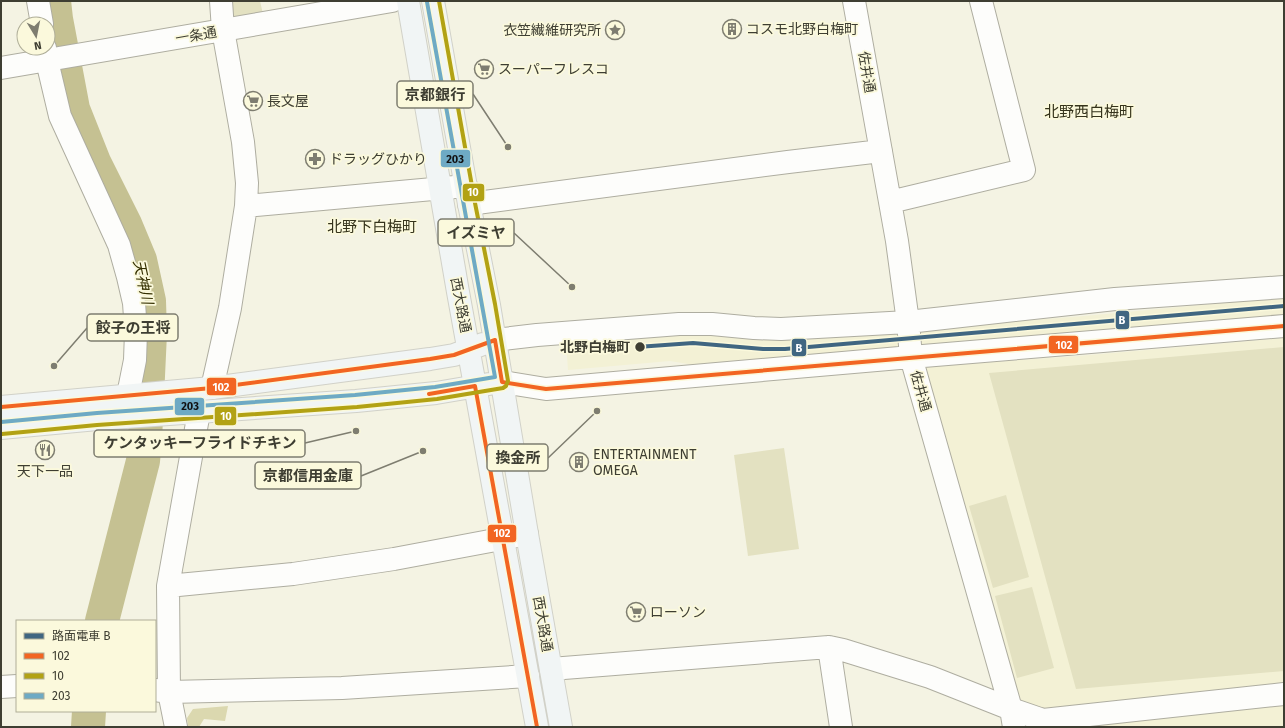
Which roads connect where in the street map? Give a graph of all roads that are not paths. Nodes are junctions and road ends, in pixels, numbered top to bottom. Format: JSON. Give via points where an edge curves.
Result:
{"nodes":[{"id":1,"x":38,"y":1,"type":"edge"},
{"id":2,"x":221,"y":1,"type":"edge"},
{"id":3,"x":392,"y":1,"type":"edge"},
{"id":4,"x":408,"y":1,"type":"edge"},
{"id":5,"x":433,"y":1,"type":"edge"},
{"id":6,"x":854,"y":1,"type":"edge"},
{"id":7,"x":981,"y":1,"type":"edge"},
{"id":8,"x":41,"y":16,"type":"edge"},
{"id":9,"x":223,"y":30,"type":"junction"},
{"id":10,"x":49,"y":56,"type":"edge"},
{"id":11,"x":56,"y":56,"type":"edge"},
{"id":12,"x":1,"y":68,"type":"edge"},
{"id":13,"x":881,"y":151,"type":"junction"},
{"id":14,"x":440,"y":189,"type":"junction"},
{"id":15,"x":467,"y":195,"type":"junction"},
{"id":16,"x":890,"y":202,"type":"junction"},
{"id":17,"x":246,"y":206,"type":"junction"},
{"id":18,"x":1284,"y":286,"type":"edge"},
{"id":19,"x":908,"y":322,"type":"junction"},
{"id":20,"x":1284,"y":326,"type":"edge"},
{"id":21,"x":495,"y":340,"type":"junction"},
{"id":22,"x":469,"y":350,"type":"junction"},
{"id":23,"x":911,"y":357,"type":"junction"},
{"id":24,"x":502,"y":382,"type":"junction"},
{"id":25,"x":475,"y":386,"type":"junction"},
{"id":26,"x":212,"y":388,"type":"junction"},
{"id":27,"x":133,"y":395,"type":"junction"},
{"id":28,"x":1,"y":407,"type":"edge"},
{"id":29,"x":199,"y":412,"type":"junction"},
{"id":30,"x":1,"y":428,"type":"edge"},
{"id":31,"x":527,"y":534,"type":"junction"},
{"id":32,"x":503,"y":539,"type":"junction"},
{"id":33,"x":168,"y":586,"type":"junction"},
{"id":34,"x":829,"y":647,"type":"junction"},
{"id":35,"x":551,"y":669,"type":"junction"},
{"id":36,"x":528,"y":676,"type":"junction"},
{"id":37,"x":16,"y":686,"type":"edge"},
{"id":38,"x":1,"y":687,"type":"edge"},
{"id":39,"x":162,"y":691,"type":"edge"},
{"id":40,"x":1284,"y":694,"type":"edge"},
{"id":41,"x":1013,"y":718,"type":"edge"},
{"id":42,"x":176,"y":727,"type":"edge"},
{"id":43,"x":537,"y":727,"type":"edge"},
{"id":44,"x":561,"y":727,"type":"edge"},
{"id":45,"x":841,"y":727,"type":"edge"}],
"edges":[{"from":1,"to":8,"type":"street"},
{"from":2,"to":9,"type":"street"},
{"from":3,"to":9,"type":"street","name":"一条通"},
{"from":4,"to":14,"type":"main road","name":"西大路通"},
{"from":5,"to":15,"type":"main road","name":"西大路通"},
{"from":6,"to":13,"type":"street","name":"佐井通"},
{"from":7,"to":16,"type":"street","via":[[1024,170]]},
{"from":9,"to":11,"type":"street","name":"一条通","via":[[78,55]]},
{"from":9,"to":17,"type":"street","via":[[246,163]]},
{"from":10,"to":12,"type":"street","name":"一条通"},
{"from":10,"to":27,"type":"street","via":[[60,116],[118,245],[128,277],[134,303],[136,332]]},
{"from":13,"to":15,"type":"street"},
{"from":13,"to":16,"type":"street","name":"佐井通"},
{"from":14,"to":15,"type":"street"},
{"from":14,"to":17,"type":"street"},
{"from":14,"to":22,"type":"main road","name":"西大路通"},
{"from":15,"to":21,"type":"main road","name":"西大路通"},
{"from":16,"to":19,"type":"street","name":"佐井通"},
{"from":17,"to":26,"type":"street","via":[[230,308]]},
{"from":18,"to":19,"type":"street","via":[[1115,299]]},
{"from":19,"to":21,"type":"street","via":[[781,329],[679,324]]},
{"from":19,"to":23,"type":"street","name":"佐井通"},
{"from":20,"to":23,"type":"street"},
{"from":21,"to":22,"type":"main road"},
{"from":21,"to":24,"type":"main road","name":"西大路通"},
{"from":22,"to":25,"type":"main road","name":"西大路通"},
{"from":22,"to":26,"type":"main road","via":[[430,359]]},
{"from":23,"to":24,"type":"street","via":[[546,390]]},
{"from":23,"to":41,"type":"street","name":"佐井通"},
{"from":24,"to":25,"type":"main road"},
{"from":24,"to":31,"type":"main road","name":"西大路通"},
{"from":25,"to":29,"type":"main road","via":[[436,393],[356,401]]},
{"from":25,"to":32,"type":"main road","name":"西大路通"},
{"from":26,"to":27,"type":"main road"},
{"from":27,"to":28,"type":"main road"},
{"from":29,"to":30,"type":"main road"},
{"from":29,"to":33,"type":"street"},
{"from":31,"to":32,"type":"street"},
{"from":31,"to":35,"type":"main road","name":"西大路通"},
{"from":32,"to":33,"type":"street","via":[[394,560],[293,574]]},
{"from":32,"to":36,"type":"main road","name":"西大路通"},
{"from":33,"to":39,"type":"street"},
{"from":34,"to":35,"type":"street"},
{"from":34,"to":41,"type":"street","via":[[930,677]]},
{"from":34,"to":45,"type":"street"},
{"from":35,"to":44,"type":"main road","name":"西大路通"},
{"from":36,"to":39,"type":"street","via":[[342,688]]},
{"from":36,"to":43,"type":"main road","name":"西大路通"},
{"from":37,"to":38,"type":"street"},
{"from":39,"to":42,"type":"street"},
{"from":40,"to":41,"type":"street","via":[[1044,720]]}]}
